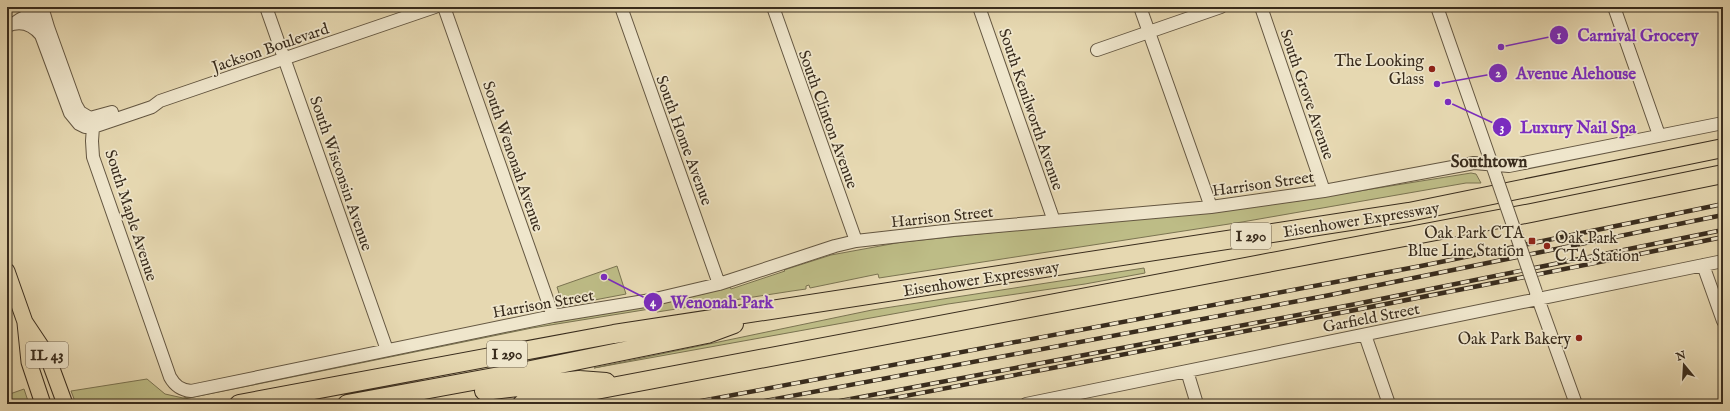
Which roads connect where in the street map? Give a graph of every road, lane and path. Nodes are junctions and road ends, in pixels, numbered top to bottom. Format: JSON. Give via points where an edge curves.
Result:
{"nodes":[{"id":1,"x":42,"y":7,"type":"edge"},
{"id":2,"x":266,"y":7,"type":"edge"},
{"id":3,"x":434,"y":7,"type":"edge"},
{"id":4,"x":444,"y":7,"type":"edge"},
{"id":5,"x":621,"y":7,"type":"edge"},
{"id":6,"x":773,"y":7,"type":"edge"},
{"id":7,"x":979,"y":7,"type":"edge"},
{"id":8,"x":1140,"y":7,"type":"edge"},
{"id":9,"x":1221,"y":7,"type":"edge"},
{"id":10,"x":1261,"y":7,"type":"edge"},
{"id":11,"x":1437,"y":7,"type":"edge"},
{"id":12,"x":1614,"y":7,"type":"edge"},
{"id":13,"x":19,"y":18,"type":"edge"},
{"id":14,"x":48,"y":27,"type":"junction"},
{"id":15,"x":1149,"y":32,"type":"junction"},
{"id":16,"x":1097,"y":50,"type":"dead end"},
{"id":17,"x":285,"y":59,"type":"junction"},
{"id":18,"x":94,"y":123,"type":"junction"},
{"id":19,"x":1723,"y":123,"type":"edge"},
{"id":20,"x":1659,"y":135,"type":"junction"},
{"id":21,"x":1723,"y":148,"type":"edge"},
{"id":22,"x":1492,"y":164,"type":"junction"},
{"id":23,"x":1723,"y":174,"type":"edge"},
{"id":24,"x":1324,"y":191,"type":"junction"},
{"id":25,"x":1211,"y":207,"type":"junction"},
{"id":26,"x":1054,"y":221,"type":"junction"},
{"id":27,"x":856,"y":241,"type":"junction"},
{"id":28,"x":1723,"y":261,"type":"edge"},
{"id":29,"x":1703,"y":265,"type":"junction"},
{"id":30,"x":7,"y":270,"type":"edge"},
{"id":31,"x":719,"y":284,"type":"junction"},
{"id":32,"x":1537,"y":296,"type":"junction"},
{"id":33,"x":776,"y":309,"type":"junction"},
{"id":34,"x":553,"y":316,"type":"junction"},
{"id":35,"x":1723,"y":321,"type":"edge"},
{"id":36,"x":25,"y":322,"type":"junction"},
{"id":37,"x":1365,"y":334,"type":"junction"},
{"id":38,"x":387,"y":350,"type":"junction"},
{"id":39,"x":1186,"y":371,"type":"junction"},
{"id":40,"x":633,"y":383,"type":"junction"},
{"id":41,"x":174,"y":384,"type":"joint"},
{"id":42,"x":63,"y":398,"type":"edge"},
{"id":43,"x":41,"y":400,"type":"edge"},
{"id":44,"x":239,"y":404,"type":"edge"},
{"id":45,"x":347,"y":404,"type":"edge"},
{"id":46,"x":413,"y":404,"type":"edge"},
{"id":47,"x":522,"y":404,"type":"edge"},
{"id":48,"x":1026,"y":404,"type":"edge"},
{"id":49,"x":1197,"y":404,"type":"edge"},
{"id":50,"x":1389,"y":404,"type":"edge"},
{"id":51,"x":1576,"y":404,"type":"edge"}],
"edges":[{"from":1,"to":14,"type":"street"},
{"from":2,"to":17,"type":"street","name":"South Wisconsin Avenue"},
{"from":3,"to":17,"type":"street","name":"Jackson Boulevard"},
{"from":4,"to":34,"type":"street","name":"South Wenonah Avenue"},
{"from":5,"to":31,"type":"street","name":"South Home Avenue"},
{"from":6,"to":27,"type":"street","name":"South Clinton Avenue"},
{"from":7,"to":26,"type":"street","name":"South Kenilworth Avenue"},
{"from":8,"to":15,"type":"street"},
{"from":9,"to":15,"type":"street"},
{"from":10,"to":24,"type":"street","name":"South Grove Avenue"},
{"from":11,"to":22,"type":"street"},
{"from":12,"to":20,"type":"street"},
{"from":13,"to":14,"type":"street","via":[[37,18]]},
{"from":13,"to":18,"type":"street","via":[[32,26],[45,42],[73,119],[85,127]]},
{"from":14,"to":18,"type":"street","via":[[76,105]]},
{"from":15,"to":16,"type":"street"},
{"from":15,"to":25,"type":"street"},
{"from":17,"to":18,"type":"street","name":"Jackson Boulevard","via":[[160,101],[152,107]]},
{"from":17,"to":38,"type":"street","name":"South Wisconsin Avenue"},
{"from":18,"to":41,"type":"street","name":"South Maple Avenue","via":[[93,157]]},
{"from":19,"to":20,"type":"street","name":"Harrison Street"},
{"from":20,"to":22,"type":"street","name":"Harrison Street","via":[[1509,166]]},
{"from":21,"to":33,"type":"highway","name":"Eisenhower Expressway","number":"I 290","via":[[1409,212]]},
{"from":22,"to":24,"type":"street","name":"Harrison Street","via":[[1474,163]]},
{"from":22,"to":32,"type":"street","bridge":true},
{"from":23,"to":40,"type":"highway","name":"Eisenhower Expressway","number":"I 290","via":[[1477,224]]},
{"from":24,"to":25,"type":"street","name":"Harrison Street"},
{"from":25,"to":26,"type":"street","name":"Harrison Street"},
{"from":26,"to":27,"type":"street","name":"Harrison Street"},
{"from":27,"to":31,"type":"street","name":"Harrison Street"},
{"from":28,"to":29,"type":"street","name":"Garfield Street"},
{"from":29,"to":32,"type":"street","name":"Garfield Street"},
{"from":29,"to":35,"type":"street"},
{"from":30,"to":36,"type":"main road","number":"IL 43"},
{"from":31,"to":34,"type":"street","name":"Harrison Street","via":[[651,300]]},
{"from":32,"to":37,"type":"street","name":"Garfield Street"},
{"from":32,"to":51,"type":"street"},
{"from":33,"to":44,"type":"highway","name":"Eisenhower Expressway","number":"I 290","via":[[614,334]]},
{"from":33,"to":45,"type":"highway","via":[[707,334]]},
{"from":34,"to":38,"type":"street","name":"Harrison Street"},
{"from":36,"to":42,"type":"main road","number":"IL 43","via":[[47,355]]},
{"from":36,"to":43,"type":"main road","number":"IL 43","via":[[28,362]]},
{"from":37,"to":39,"type":"street","name":"Garfield Street"},
{"from":37,"to":50,"type":"street"},
{"from":38,"to":41,"type":"street","name":"Harrison Street","via":[[191,391]]},
{"from":39,"to":48,"type":"street","name":"Garfield Street"},
{"from":39,"to":49,"type":"street"},
{"from":40,"to":46,"type":"highway","via":[[579,380],[506,388]]},
{"from":40,"to":47,"type":"highway","name":"Eisenhower Expressway","number":"I 290"}]}
